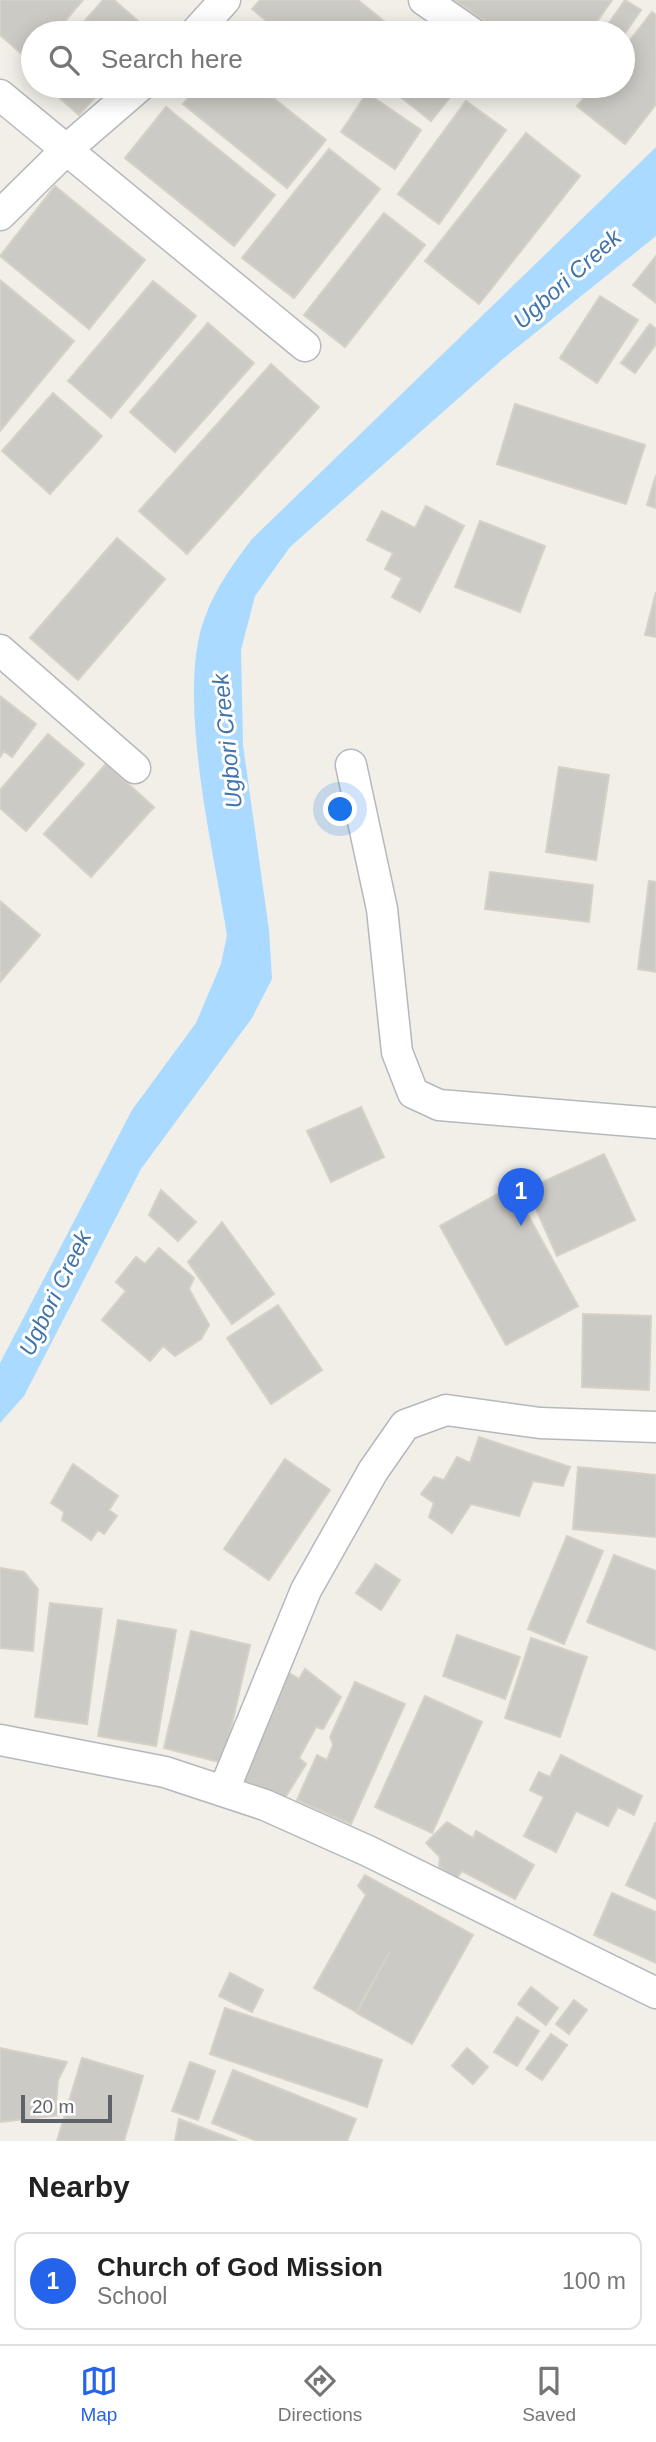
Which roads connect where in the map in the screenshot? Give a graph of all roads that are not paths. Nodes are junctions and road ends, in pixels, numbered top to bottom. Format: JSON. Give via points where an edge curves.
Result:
{"nodes":[{"id":1,"x":225,"y":0,"type":"edge"},
{"id":2,"x":424,"y":0,"type":"edge"},
{"id":3,"x":206,"y":21,"type":"edge"},
{"id":4,"x":455,"y":21,"type":"edge"},
{"id":5,"x":0,"y":95,"type":"edge"},
{"id":6,"x":126,"y":98,"type":"edge"},
{"id":7,"x":66,"y":150,"type":"junction"},
{"id":8,"x":0,"y":215,"type":"edge"},
{"id":9,"x":305,"y":346,"type":"dead end"},
{"id":10,"x":0,"y":650,"type":"edge"},
{"id":11,"x":351,"y":765,"type":"dead end"},
{"id":12,"x":135,"y":768,"type":"dead end"},
{"id":13,"x":656,"y":1123,"type":"edge"},
{"id":14,"x":656,"y":1427,"type":"edge"},
{"id":15,"x":0,"y":1740,"type":"edge"},
{"id":16,"x":224,"y":1790,"type":"junction"},
{"id":17,"x":656,"y":1993,"type":"edge"}],
"edges":[{"from":1,"to":3,"type":"street"},
{"from":2,"to":4,"type":"street"},
{"from":5,"to":7,"type":"street"},
{"from":6,"to":7,"type":"street"},
{"from":7,"to":8,"type":"street"},
{"from":7,"to":9,"type":"street"},
{"from":10,"to":12,"type":"street"},
{"from":11,"to":13,"type":"street","via":[[382,909],[397,1052],[413,1093],[439,1105]]},
{"from":14,"to":16,"type":"street","via":[[540,1423],[446,1410],[405,1425],[373,1471],[306,1590]]},
{"from":15,"to":16,"type":"street","via":[[165,1772]]},
{"from":16,"to":17,"type":"street","via":[[368,1851]]}]}
